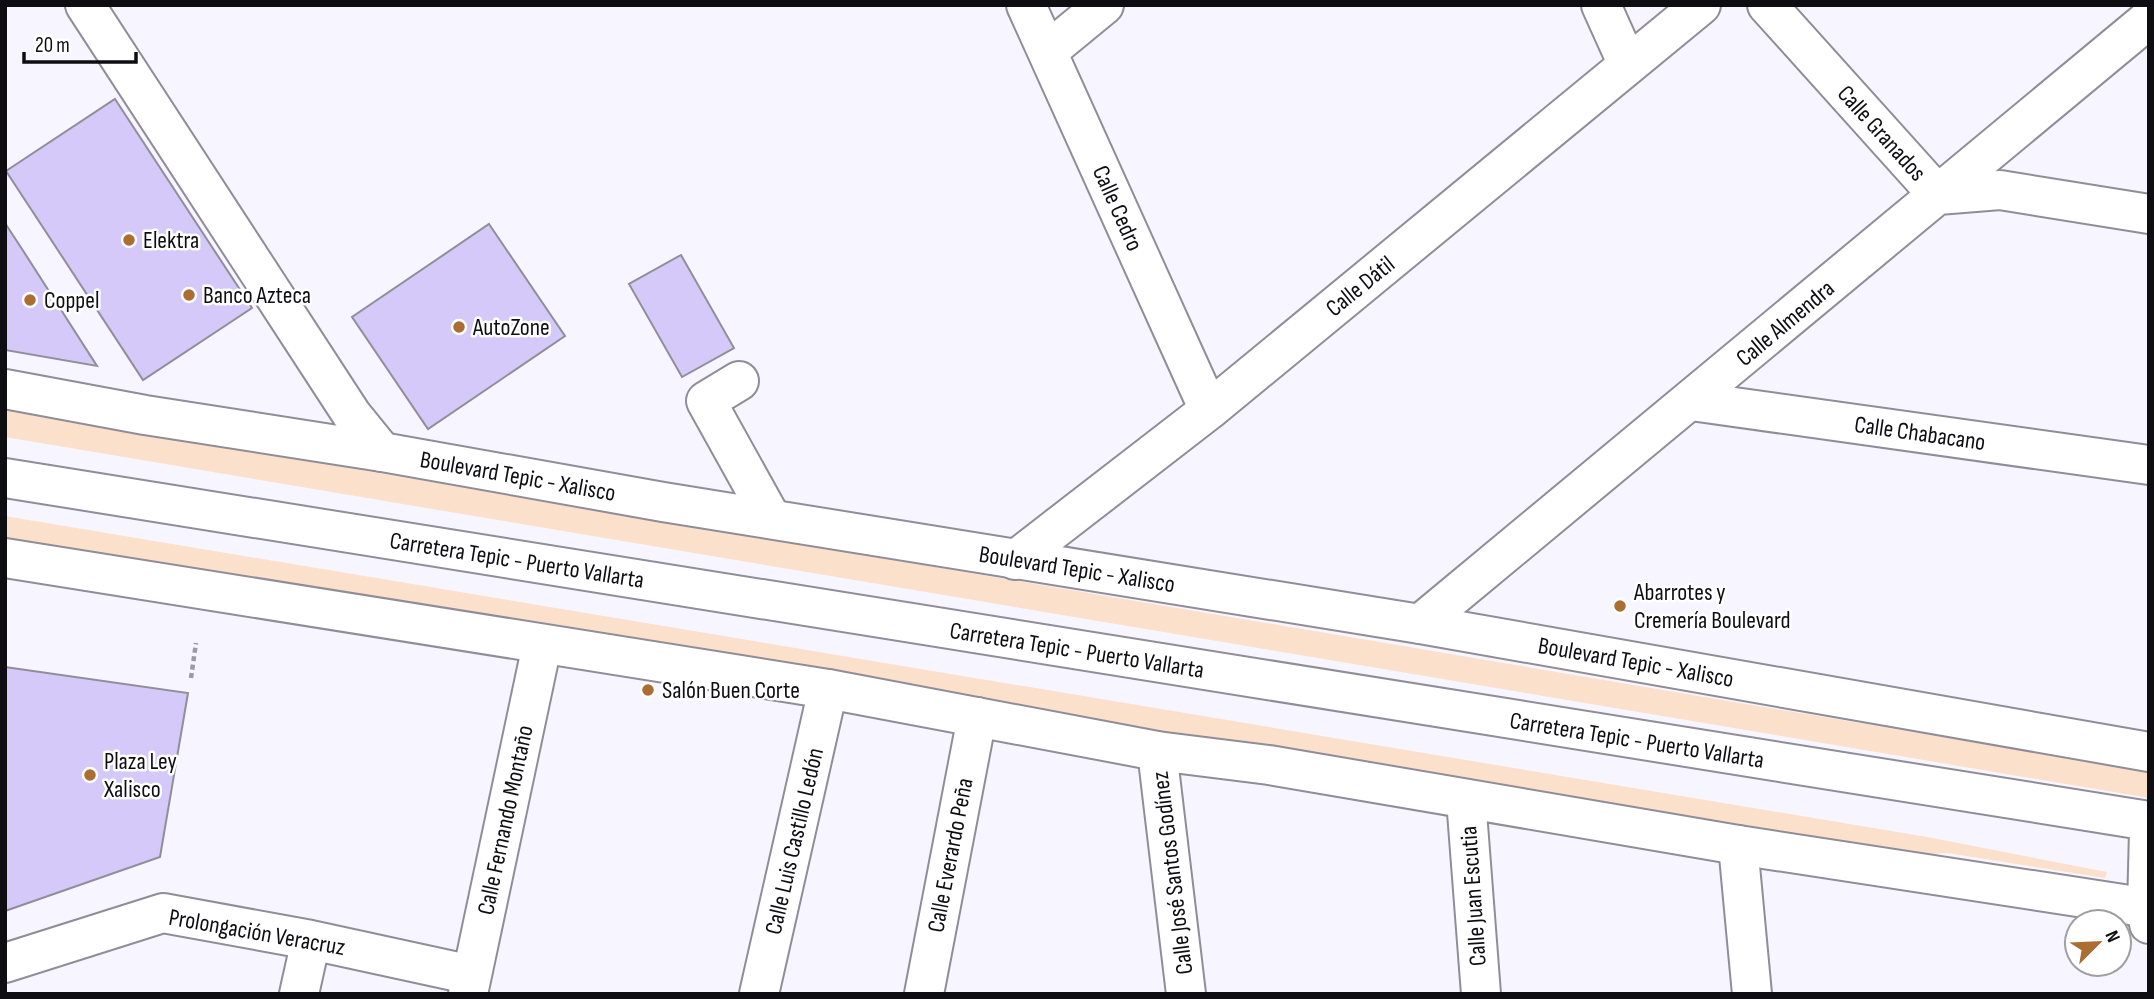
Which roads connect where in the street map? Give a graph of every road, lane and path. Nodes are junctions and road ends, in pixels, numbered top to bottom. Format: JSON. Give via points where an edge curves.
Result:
{"nodes":[{"id":1,"x":85,"y":5,"type":"edge"},
{"id":2,"x":1026,"y":5,"type":"edge"},
{"id":3,"x":1104,"y":5,"type":"edge"},
{"id":4,"x":1601,"y":5,"type":"edge"},
{"id":5,"x":1701,"y":5,"type":"edge"},
{"id":6,"x":1767,"y":5,"type":"edge"},
{"id":7,"x":2149,"y":19,"type":"edge"},
{"id":8,"x":1048,"y":51,"type":"junction"},
{"id":9,"x":1628,"y":65,"type":"junction"},
{"id":10,"x":1938,"y":195,"type":"junction"},
{"id":11,"x":2149,"y":214,"type":"edge"},
{"id":12,"x":739,"y":381,"type":"dead end"},
{"id":13,"x":5,"y":388,"type":"edge"},
{"id":14,"x":1691,"y":401,"type":"junction"},
{"id":15,"x":1209,"y":410,"type":"junction"},
{"id":16,"x":382,"y":452,"type":"junction"},
{"id":17,"x":2149,"y":465,"type":"edge"},
{"id":18,"x":5,"y":478,"type":"edge"},
{"id":19,"x":771,"y":518,"type":"junction"},
{"id":20,"x":5,"y":558,"type":"edge"},
{"id":21,"x":1015,"y":560,"type":"junction"},
{"id":22,"x":1420,"y":624,"type":"junction"},
{"id":23,"x":196,"y":643,"type":"dead end"},
{"id":24,"x":542,"y":645,"type":"junction"},
{"id":25,"x":191,"y":678,"type":"dead end"},
{"id":26,"x":828,"y":689,"type":"junction"},
{"id":27,"x":977,"y":717,"type":"junction"},
{"id":28,"x":1157,"y":751,"type":"junction"},
{"id":29,"x":2149,"y":752,"type":"edge"},
{"id":30,"x":1466,"y":799,"type":"junction"},
{"id":31,"x":2149,"y":821,"type":"edge"},
{"id":32,"x":2149,"y":831,"type":"edge"},
{"id":33,"x":1738,"y":845,"type":"junction"},
{"id":34,"x":2148,"y":913,"type":"edge"},
{"id":35,"x":311,"y":940,"type":"junction"},
{"id":36,"x":5,"y":963,"type":"edge"},
{"id":37,"x":470,"y":984,"type":"edge"},
{"id":38,"x":299,"y":994,"type":"edge"},
{"id":39,"x":759,"y":994,"type":"edge"},
{"id":40,"x":924,"y":994,"type":"edge"},
{"id":41,"x":1186,"y":994,"type":"edge"},
{"id":42,"x":1481,"y":994,"type":"edge"},
{"id":43,"x":1752,"y":994,"type":"edge"}],
"edges":[{"from":1,"to":16,"type":"main road","via":[[352,415]]},
{"from":2,"to":8,"type":"main road","name":"Calle Cedro"},
{"from":3,"to":8,"type":"main road"},
{"from":4,"to":9,"type":"main road"},
{"from":5,"to":9,"type":"main road","name":"Calle Dátil"},
{"from":6,"to":10,"type":"main road","name":"Calle Granados"},
{"from":7,"to":10,"type":"main road","name":"Calle Almendra"},
{"from":8,"to":15,"type":"main road","name":"Calle Cedro"},
{"from":9,"to":15,"type":"main road","name":"Calle Dátil"},
{"from":10,"to":11,"type":"main road","name":"Calle Granados","via":[[2000,190]]},
{"from":10,"to":14,"type":"main road","name":"Calle Almendra"},
{"from":12,"to":19,"type":"main road","via":[[706,401]]},
{"from":13,"to":16,"type":"main road","name":"Boulevard Tepic - Xalisco"},
{"from":14,"to":17,"type":"main road","name":"Calle Chabacano"},
{"from":14,"to":22,"type":"main road","name":"Calle Almendra"},
{"from":15,"to":21,"type":"main road","name":"Calle Dátil"},
{"from":16,"to":19,"type":"main road","name":"Boulevard Tepic - Xalisco"},
{"from":18,"to":31,"type":"main road","name":"Carretera Tepic - Puerto Vallarta"},
{"from":19,"to":21,"type":"main road","name":"Boulevard Tepic - Xalisco"},
{"from":20,"to":24,"type":"main road"},
{"from":21,"to":22,"type":"main road","name":"Boulevard Tepic - Xalisco"},
{"from":22,"to":29,"type":"main road","name":"Boulevard Tepic - Xalisco"},
{"from":23,"to":25,"type":"path"},
{"from":24,"to":26,"type":"main road"},
{"from":24,"to":37,"type":"main road","name":"Calle Fernando Montaño"},
{"from":26,"to":27,"type":"main road"},
{"from":26,"to":39,"type":"main road","name":"Calle Luis Castillo Ledón"},
{"from":27,"to":28,"type":"main road"},
{"from":27,"to":40,"type":"main road","name":"Calle Everardo Peña"},
{"from":28,"to":30,"type":"main road"},
{"from":28,"to":41,"type":"main road","name":"Calle José Santos Godínez"},
{"from":30,"to":33,"type":"main road"},
{"from":30,"to":42,"type":"main road","name":"Calle Juan Escutia"},
{"from":32,"to":34,"type":"main road"},
{"from":33,"to":34,"type":"main road"},
{"from":33,"to":43,"type":"main road"},
{"from":35,"to":36,"type":"main road","name":"Prolongación Veracruz","via":[[163,913]]},
{"from":35,"to":37,"type":"main road","name":"Prolongación Veracruz"},
{"from":35,"to":38,"type":"main road"}]}
